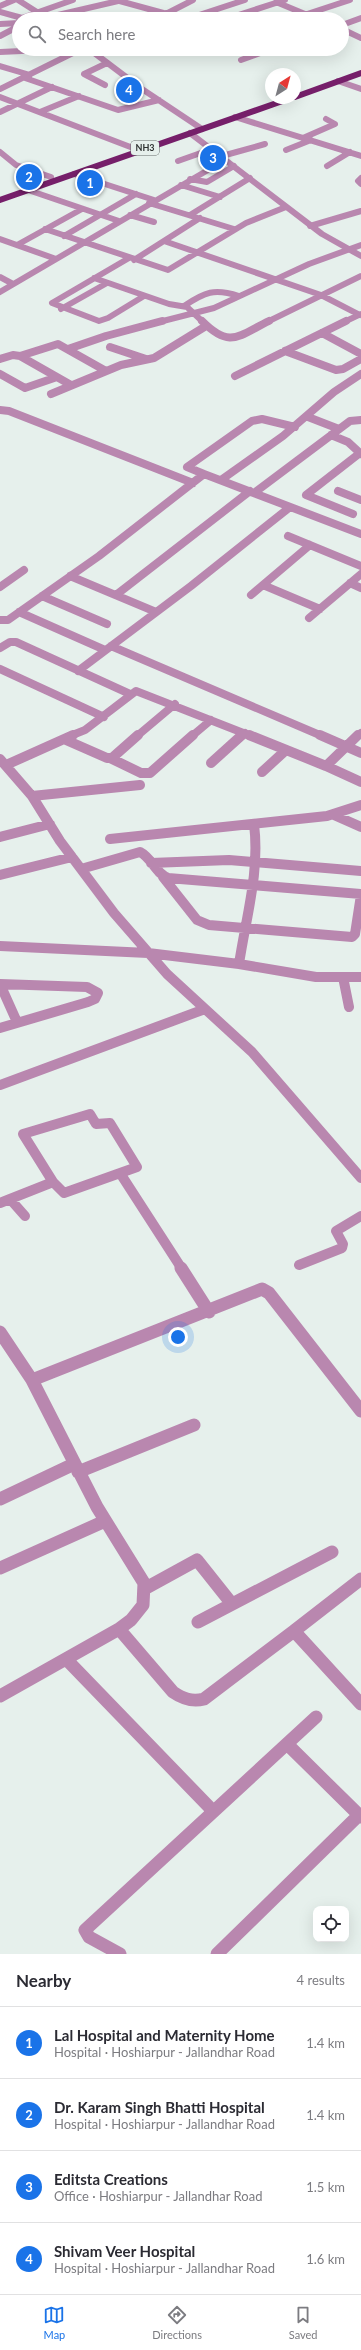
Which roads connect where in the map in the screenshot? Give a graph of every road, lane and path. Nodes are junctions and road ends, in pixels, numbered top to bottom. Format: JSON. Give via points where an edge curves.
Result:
{"nodes":[{"id":1,"x":18,"y":0,"type":"edge"},
{"id":2,"x":73,"y":0,"type":"edge"},
{"id":3,"x":117,"y":0,"type":"edge"},
{"id":4,"x":150,"y":0,"type":"edge"},
{"id":5,"x":192,"y":0,"type":"edge"},
{"id":6,"x":245,"y":0,"type":"edge"},
{"id":7,"x":285,"y":0,"type":"edge"},
{"id":8,"x":350,"y":0,"type":"edge"},
{"id":9,"x":275,"y":1,"type":"edge"},
{"id":10,"x":0,"y":6,"type":"edge"},
{"id":11,"x":138,"y":6,"type":"junction"},
{"id":12,"x":35,"y":11,"type":"joint"},
{"id":13,"x":0,"y":12,"type":"edge"},
{"id":14,"x":72,"y":12,"type":"edge"},
{"id":15,"x":160,"y":12,"type":"edge"},
{"id":16,"x":171,"y":12,"type":"edge"},
{"id":17,"x":210,"y":12,"type":"edge"},
{"id":18,"x":245,"y":12,"type":"edge"},
{"id":19,"x":301,"y":12,"type":"edge"},
{"id":20,"x":312,"y":12,"type":"edge"},
{"id":21,"x":12,"y":17,"type":"edge"},
{"id":22,"x":361,"y":18,"type":"edge"},
{"id":23,"x":349,"y":22,"type":"edge"},
{"id":24,"x":12,"y":27,"type":"edge"},
{"id":25,"x":349,"y":32,"type":"edge"},
{"id":26,"x":0,"y":36,"type":"edge"},
{"id":27,"x":349,"y":36,"type":"edge"},
{"id":28,"x":359,"y":37,"type":"edge"},
{"id":29,"x":12,"y":51,"type":"edge"},
{"id":30,"x":0,"y":52,"type":"edge"},
{"id":31,"x":67,"y":56,"type":"edge"},
{"id":32,"x":101,"y":56,"type":"edge"},
{"id":33,"x":252,"y":56,"type":"edge"},
{"id":34,"x":241,"y":60,"type":"dead end"},
{"id":35,"x":107,"y":63,"type":"junction"},
{"id":36,"x":0,"y":66,"type":"edge"},
{"id":37,"x":361,"y":70,"type":"edge"},
{"id":38,"x":361,"y":73,"type":"edge"},
{"id":39,"x":27,"y":76,"type":"junction"},
{"id":40,"x":338,"y":81,"type":"junction"},
{"id":41,"x":105,"y":85,"type":"dead end"},
{"id":42,"x":52,"y":86,"type":"junction"},
{"id":43,"x":2,"y":87,"type":"edge"},
{"id":44,"x":361,"y":88,"type":"edge"},
{"id":45,"x":301,"y":91,"type":"edge"},
{"id":46,"x":301,"y":95,"type":"edge"},
{"id":47,"x":79,"y":96,"type":"junction"},
{"id":48,"x":0,"y":98,"type":"edge"},
{"id":49,"x":159,"y":100,"type":"junction"},
{"id":50,"x":265,"y":103,"type":"edge"},
{"id":51,"x":17,"y":104,"type":"junction"},
{"id":52,"x":274,"y":104,"type":"edge"},
{"id":53,"x":0,"y":112,"type":"edge"},
{"id":54,"x":40,"y":112,"type":"junction"},
{"id":55,"x":236,"y":117,"type":"junction"},
{"id":56,"x":326,"y":119,"type":"dead end"},
{"id":57,"x":200,"y":127,"type":"junction"},
{"id":58,"x":190,"y":133,"type":"junction"},
{"id":59,"x":177,"y":135,"type":"junction"},
{"id":60,"x":303,"y":138,"type":"junction"},
{"id":61,"x":311,"y":140,"type":"junction"},
{"id":62,"x":265,"y":144,"type":"dead end"},
{"id":63,"x":133,"y":148,"type":"junction"},
{"id":64,"x":212,"y":149,"type":"junction"},
{"id":65,"x":286,"y":150,"type":"dead end"},
{"id":66,"x":0,"y":152,"type":"edge"},
{"id":67,"x":350,"y":152,"type":"junction"},
{"id":68,"x":361,"y":156,"type":"edge"},
{"id":69,"x":224,"y":158,"type":"junction"},
{"id":70,"x":178,"y":161,"type":"dead end"},
{"id":71,"x":234,"y":166,"type":"junction"},
{"id":72,"x":327,"y":166,"type":"dead end"},
{"id":73,"x":74,"y":174,"type":"junction"},
{"id":74,"x":52,"y":177,"type":"junction"},
{"id":75,"x":250,"y":178,"type":"junction"},
{"id":76,"x":361,"y":178,"type":"edge"},
{"id":77,"x":190,"y":179,"type":"junction"},
{"id":78,"x":361,"y":184,"type":"edge"},
{"id":79,"x":181,"y":185,"type":"junction"},
{"id":80,"x":28,"y":190,"type":"junction"},
{"id":81,"x":136,"y":194,"type":"junction"},
{"id":82,"x":0,"y":195,"type":"edge"},
{"id":83,"x":220,"y":197,"type":"junction"},
{"id":84,"x":0,"y":200,"type":"edge"},
{"id":85,"x":152,"y":202,"type":"junction"},
{"id":86,"x":286,"y":207,"type":"junction"},
{"id":87,"x":82,"y":209,"type":"junction"},
{"id":88,"x":361,"y":210,"type":"edge"},
{"id":89,"x":100,"y":215,"type":"junction"},
{"id":90,"x":130,"y":215,"type":"junction"},
{"id":91,"x":190,"y":215,"type":"junction"},
{"id":92,"x":200,"y":218,"type":"junction"},
{"id":93,"x":119,"y":221,"type":"junction"},
{"id":94,"x":154,"y":222,"type":"dead end"},
{"id":95,"x":310,"y":226,"type":"junction"},
{"id":96,"x":234,"y":229,"type":"junction"},
{"id":97,"x":45,"y":230,"type":"junction"},
{"id":98,"x":64,"y":236,"type":"junction"},
{"id":99,"x":0,"y":239,"type":"edge"},
{"id":100,"x":164,"y":241,"type":"junction"},
{"id":101,"x":83,"y":243,"type":"junction"},
{"id":102,"x":17,"y":245,"type":"junction"},
{"id":103,"x":361,"y":246,"type":"edge"},
{"id":104,"x":349,"y":250,"type":"junction"},
{"id":105,"x":197,"y":252,"type":"junction"},
{"id":106,"x":361,"y":256,"type":"edge"},
{"id":107,"x":56,"y":259,"type":"junction"},
{"id":108,"x":131,"y":259,"type":"junction"},
{"id":109,"x":361,"y":276,"type":"edge"},
{"id":110,"x":0,"y":277,"type":"edge"},
{"id":111,"x":94,"y":278,"type":"junction"},
{"id":112,"x":274,"y":279,"type":"junction"},
{"id":113,"x":107,"y":283,"type":"junction"},
{"id":114,"x":13,"y":284,"type":"junction"},
{"id":115,"x":0,"y":292,"type":"edge"},
{"id":116,"x":321,"y":295,"type":"junction"},
{"id":117,"x":144,"y":296,"type":"junction"},
{"id":118,"x":239,"y":296,"type":"junction"},
{"id":119,"x":184,"y":306,"type":"junction"},
{"id":120,"x":61,"y":309,"type":"junction"},
{"id":121,"x":195,"y":314,"type":"junction"},
{"id":122,"x":360,"y":315,"type":"edge"},
{"id":123,"x":206,"y":326,"type":"junction"},
{"id":124,"x":322,"y":333,"type":"junction"},
{"id":125,"x":110,"y":347,"type":"dead end"},
{"id":126,"x":68,"y":348,"type":"junction"},
{"id":127,"x":285,"y":351,"type":"junction"},
{"id":128,"x":361,"y":354,"type":"edge"},
{"id":129,"x":20,"y":356,"type":"junction"},
{"id":130,"x":0,"y":359,"type":"edge"},
{"id":131,"x":147,"y":360,"type":"junction"},
{"id":132,"x":360,"y":361,"type":"edge"},
{"id":133,"x":106,"y":371,"type":"junction"},
{"id":134,"x":0,"y":374,"type":"edge"},
{"id":135,"x":361,"y":374,"type":"edge"},
{"id":136,"x":235,"y":376,"type":"dead end"},
{"id":137,"x":57,"y":377,"type":"junction"},
{"id":138,"x":71,"y":385,"type":"junction"},
{"id":139,"x":51,"y":394,"type":"dead end"},
{"id":140,"x":0,"y":410,"type":"edge"},
{"id":141,"x":308,"y":417,"type":"junction"},
{"id":142,"x":361,"y":420,"type":"edge"},
{"id":143,"x":295,"y":427,"type":"junction"},
{"id":144,"x":339,"y":428,"type":"junction"},
{"id":145,"x":331,"y":435,"type":"junction"},
{"id":146,"x":360,"y":454,"type":"edge"},
{"id":147,"x":204,"y":474,"type":"junction"},
{"id":148,"x":221,"y":480,"type":"junction"},
{"id":149,"x":193,"y":483,"type":"junction"},
{"id":150,"x":338,"y":491,"type":"dead end"},
{"id":151,"x":252,"y":492,"type":"junction"},
{"id":152,"x":361,"y":500,"type":"edge"},
{"id":153,"x":290,"y":507,"type":"junction"},
{"id":154,"x":353,"y":514,"type":"dead end"},
{"id":155,"x":361,"y":534,"type":"edge"},
{"id":156,"x":288,"y":536,"type":"dead end"},
{"id":157,"x":310,"y":545,"type":"junction"},
{"id":158,"x":361,"y":566,"type":"edge"},
{"id":159,"x":24,"y":570,"type":"dead end"},
{"id":160,"x":361,"y":574,"type":"edge"},
{"id":161,"x":70,"y":576,"type":"junction"},
{"id":162,"x":350,"y":583,"type":"junction"},
{"id":163,"x":263,"y":585,"type":"junction"},
{"id":164,"x":0,"y":587,"type":"edge"},
{"id":165,"x":361,"y":588,"type":"edge"},
{"id":166,"x":116,"y":595,"type":"junction"},
{"id":167,"x":251,"y":595,"type":"dead end"},
{"id":168,"x":42,"y":596,"type":"junction"},
{"id":169,"x":320,"y":608,"type":"junction"},
{"id":170,"x":19,"y":612,"type":"junction"},
{"id":171,"x":156,"y":612,"type":"junction"},
{"id":172,"x":309,"y":618,"type":"dead end"},
{"id":173,"x":0,"y":620,"type":"edge"},
{"id":174,"x":107,"y":624,"type":"dead end"},
{"id":175,"x":0,"y":648,"type":"edge"},
{"id":176,"x":108,"y":648,"type":"junction"},
{"id":177,"x":0,"y":669,"type":"edge"},
{"id":178,"x":78,"y":672,"type":"junction"},
{"id":179,"x":130,"y":694,"type":"junction"},
{"id":180,"x":175,"y":704,"type":"junction"},
{"id":181,"x":104,"y":717,"type":"junction"},
{"id":182,"x":211,"y":720,"type":"junction"},
{"id":183,"x":245,"y":733,"type":"junction"},
{"id":184,"x":361,"y":733,"type":"edge"},
{"id":185,"x":66,"y":740,"type":"junction"},
{"id":186,"x":346,"y":746,"type":"junction"},
{"id":187,"x":286,"y":750,"type":"junction"},
{"id":188,"x":361,"y":753,"type":"edge"},
{"id":189,"x":110,"y":758,"type":"junction"},
{"id":190,"x":3,"y":762,"type":"edge"},
{"id":191,"x":211,"y":763,"type":"dead end"},
{"id":192,"x":326,"y":766,"type":"junction"},
{"id":193,"x":262,"y":772,"type":"dead end"},
{"id":194,"x":361,"y":782,"type":"edge"},
{"id":195,"x":140,"y":785,"type":"dead end"},
{"id":196,"x":32,"y":796,"type":"junction"},
{"id":197,"x":361,"y":805,"type":"edge"},
{"id":198,"x":334,"y":815,"type":"junction"},
{"id":199,"x":50,"y":824,"type":"junction"},
{"id":200,"x":254,"y":824,"type":"junction"},
{"id":201,"x":361,"y":828,"type":"edge"},
{"id":202,"x":0,"y":837,"type":"edge"},
{"id":203,"x":128,"y":837,"type":"junction"},
{"id":204,"x":110,"y":839,"type":"dead end"},
{"id":205,"x":137,"y":852,"type":"junction"},
{"id":206,"x":72,"y":857,"type":"junction"},
{"id":207,"x":256,"y":862,"type":"junction"},
{"id":208,"x":151,"y":863,"type":"junction"},
{"id":209,"x":81,"y":869,"type":"junction"},
{"id":210,"x":361,"y":871,"type":"edge"},
{"id":211,"x":0,"y":875,"type":"edge"},
{"id":212,"x":163,"y":877,"type":"junction"},
{"id":213,"x":253,"y":884,"type":"junction"},
{"id":214,"x":361,"y":895,"type":"edge"},
{"id":215,"x":244,"y":928,"type":"junction"},
{"id":216,"x":358,"y":930,"type":"edge"},
{"id":217,"x":0,"y":946,"type":"edge"},
{"id":218,"x":148,"y":953,"type":"junction"},
{"id":219,"x":239,"y":964,"type":"junction"},
{"id":220,"x":343,"y":977,"type":"junction"},
{"id":221,"x":361,"y":977,"type":"edge"},
{"id":222,"x":0,"y":984,"type":"edge"},
{"id":223,"x":349,"y":1007,"type":"dead end"},
{"id":224,"x":205,"y":1009,"type":"junction"},
{"id":225,"x":17,"y":1022,"type":"junction"},
{"id":226,"x":0,"y":1028,"type":"edge"},
{"id":227,"x":0,"y":1085,"type":"edge"},
{"id":228,"x":120,"y":1173,"type":"junction"},
{"id":229,"x":361,"y":1178,"type":"edge"},
{"id":230,"x":53,"y":1182,"type":"junction"},
{"id":231,"x":5,"y":1201,"type":"edge"},
{"id":232,"x":25,"y":1216,"type":"dead end"},
{"id":233,"x":361,"y":1216,"type":"edge"},
{"id":234,"x":299,"y":1265,"type":"dead end"},
{"id":235,"x":209,"y":1312,"type":"junction"},
{"id":236,"x":0,"y":1332,"type":"edge"},
{"id":237,"x":32,"y":1380,"type":"junction"},
{"id":238,"x":361,"y":1411,"type":"edge"},
{"id":239,"x":194,"y":1425,"type":"dead end"},
{"id":240,"x":76,"y":1468,"type":"junction"},
{"id":241,"x":0,"y":1499,"type":"edge"},
{"id":242,"x":105,"y":1521,"type":"junction"},
{"id":243,"x":332,"y":1552,"type":"dead end"},
{"id":244,"x":0,"y":1568,"type":"edge"},
{"id":245,"x":361,"y":1579,"type":"edge"},
{"id":246,"x":146,"y":1588,"type":"junction"},
{"id":247,"x":232,"y":1604,"type":"junction"},
{"id":248,"x":198,"y":1622,"type":"dead end"},
{"id":249,"x":119,"y":1629,"type":"junction"},
{"id":250,"x":294,"y":1630,"type":"junction"},
{"id":251,"x":66,"y":1659,"type":"junction"},
{"id":252,"x":0,"y":1696,"type":"edge"},
{"id":253,"x":361,"y":1704,"type":"edge"},
{"id":254,"x":316,"y":1717,"type":"dead end"},
{"id":255,"x":287,"y":1744,"type":"junction"},
{"id":256,"x":213,"y":1811,"type":"junction"},
{"id":257,"x":360,"y":1816,"type":"edge"},
{"id":258,"x":120,"y":1954,"type":"edge"},
{"id":259,"x":217,"y":1954,"type":"edge"}],
"edges":[{"from":1,"to":10,"type":"street"},
{"from":1,"to":12,"type":"street"},
{"from":2,"to":12,"type":"street","via":[[63,5]]},
{"from":3,"to":11,"type":"street"},
{"from":3,"to":14,"type":"street"},
{"from":4,"to":11,"type":"street"},
{"from":5,"to":16,"type":"street"},
{"from":6,"to":17,"type":"street"},
{"from":7,"to":9,"type":"street"},
{"from":8,"to":20,"type":"street"},
{"from":9,"to":18,"type":"street"},
{"from":9,"to":19,"type":"street"},
{"from":11,"to":15,"type":"street"},
{"from":13,"to":21,"type":"street"},
{"from":22,"to":23,"type":"street"},
{"from":24,"to":26,"type":"street"},
{"from":25,"to":28,"type":"street"},
{"from":27,"to":28,"type":"street"},
{"from":29,"to":30,"type":"street"},
{"from":31,"to":39,"type":"street"},
{"from":32,"to":35,"type":"street"},
{"from":33,"to":34,"type":"street"},
{"from":35,"to":41,"type":"street","via":[[84,74]]},
{"from":35,"to":49,"type":"street"},
{"from":36,"to":39,"type":"street"},
{"from":37,"to":45,"type":"highway"},
{"from":38,"to":40,"type":"highway"},
{"from":39,"to":42,"type":"street"},
{"from":39,"to":43,"type":"street"},
{"from":40,"to":44,"type":"street"},
{"from":40,"to":46,"type":"highway"},
{"from":42,"to":47,"type":"street"},
{"from":42,"to":51,"type":"street"},
{"from":47,"to":49,"type":"street","via":[[121,111]]},
{"from":47,"to":54,"type":"street"},
{"from":48,"to":51,"type":"street"},
{"from":49,"to":57,"type":"street"},
{"from":50,"to":57,"type":"highway","number":"NH3"},
{"from":51,"to":53,"type":"street"},
{"from":51,"to":54,"type":"street"},
{"from":52,"to":55,"type":"highway","number":"NH3"},
{"from":54,"to":63,"type":"street"},
{"from":55,"to":57,"type":"highway","number":"NH3"},
{"from":55,"to":60,"type":"street"},
{"from":56,"to":60,"type":"street","via":[[335,124]]},
{"from":57,"to":58,"type":"highway","number":"NH3"},
{"from":57,"to":59,"type":"highway","number":"NH3"},
{"from":58,"to":59,"type":"highway","number":"NH3"},
{"from":58,"to":64,"type":"street"},
{"from":59,"to":63,"type":"highway","number":"NH3"},
{"from":59,"to":73,"type":"highway","number":"NH3"},
{"from":60,"to":61,"type":"street"},
{"from":61,"to":65,"type":"street"},
{"from":61,"to":67,"type":"street"},
{"from":62,"to":69,"type":"street"},
{"from":63,"to":74,"type":"highway","number":"NH3"},
{"from":64,"to":69,"type":"street"},
{"from":64,"to":70,"type":"street"},
{"from":66,"to":74,"type":"street","via":[[16,165]]},
{"from":67,"to":68,"type":"street"},
{"from":67,"to":72,"type":"street"},
{"from":69,"to":71,"type":"street"},
{"from":69,"to":77,"type":"street"},
{"from":71,"to":75,"type":"street"},
{"from":71,"to":77,"type":"street","via":[[207,182]]},
{"from":73,"to":80,"type":"highway","number":"NH3"},
{"from":73,"to":81,"type":"street"},
{"from":74,"to":82,"type":"highway","number":"NH3"},
{"from":75,"to":83,"type":"street"},
{"from":75,"to":86,"type":"street"},
{"from":76,"to":78,"type":"street","via":[[358,181]]},
{"from":77,"to":79,"type":"street"},
{"from":79,"to":83,"type":"street"},
{"from":79,"to":85,"type":"street"},
{"from":80,"to":84,"type":"highway","number":"NH3"},
{"from":80,"to":87,"type":"street"},
{"from":81,"to":85,"type":"street"},
{"from":81,"to":89,"type":"street"},
{"from":83,"to":91,"type":"street"},
{"from":85,"to":90,"type":"street"},
{"from":85,"to":91,"type":"street"},
{"from":86,"to":95,"type":"street"},
{"from":86,"to":96,"type":"street","via":[[250,220]]},
{"from":87,"to":89,"type":"street"},
{"from":87,"to":97,"type":"street"},
{"from":88,"to":95,"type":"street"},
{"from":89,"to":93,"type":"street"},
{"from":89,"to":98,"type":"street"},
{"from":90,"to":93,"type":"street"},
{"from":90,"to":94,"type":"street"},
{"from":91,"to":92,"type":"street"},
{"from":92,"to":96,"type":"street"},
{"from":92,"to":100,"type":"street"},
{"from":93,"to":101,"type":"street"},
{"from":95,"to":104,"type":"street"},
{"from":96,"to":105,"type":"street"},
{"from":97,"to":98,"type":"street"},
{"from":97,"to":102,"type":"street"},
{"from":98,"to":101,"type":"street"},
{"from":99,"to":102,"type":"street"},
{"from":100,"to":105,"type":"street"},
{"from":100,"to":108,"type":"street"},
{"from":101,"to":107,"type":"street"},
{"from":101,"to":108,"type":"street"},
{"from":102,"to":107,"type":"street"},
{"from":103,"to":104,"type":"street"},
{"from":104,"to":106,"type":"street"},
{"from":104,"to":112,"type":"street"},
{"from":105,"to":108,"type":"street","via":[[168,270]]},
{"from":105,"to":112,"type":"street"},
{"from":107,"to":114,"type":"street"},
{"from":108,"to":111,"type":"street"},
{"from":109,"to":116,"type":"street"},
{"from":110,"to":114,"type":"street"},
{"from":111,"to":113,"type":"street"},
{"from":111,"to":120,"type":"street","via":[[52,303]]},
{"from":112,"to":116,"type":"street"},
{"from":112,"to":118,"type":"street"},
{"from":113,"to":117,"type":"street"},
{"from":113,"to":120,"type":"street"},
{"from":114,"to":115,"type":"street"},
{"from":116,"to":122,"type":"street"},
{"from":116,"to":123,"type":"street","via":[[236,339],[225,338]]},
{"from":117,"to":119,"type":"street"},
{"from":117,"to":120,"type":"street","via":[[99,321]]},
{"from":118,"to":119,"type":"street","via":[[213,290]]},
{"from":118,"to":121,"type":"street"},
{"from":119,"to":121,"type":"street"},
{"from":121,"to":123,"type":"street"},
{"from":121,"to":126,"type":"street"},
{"from":122,"to":124,"type":"street"},
{"from":123,"to":131,"type":"street","via":[[164,353]]},
{"from":124,"to":127,"type":"street"},
{"from":124,"to":128,"type":"street"},
{"from":125,"to":131,"type":"street"},
{"from":126,"to":129,"type":"street","via":[[52,344]]},
{"from":126,"to":133,"type":"street"},
{"from":127,"to":132,"type":"street","via":[[336,370]]},
{"from":127,"to":136,"type":"street"},
{"from":129,"to":130,"type":"street","via":[[13,355]]},
{"from":129,"to":137,"type":"street"},
{"from":131,"to":133,"type":"street"},
{"from":133,"to":138,"type":"street"},
{"from":134,"to":137,"type":"street","via":[[26,388]]},
{"from":135,"to":141,"type":"street","via":[[334,392]]},
{"from":137,"to":138,"type":"street"},
{"from":138,"to":139,"type":"street"},
{"from":140,"to":149,"type":"street","via":[[15,413]]},
{"from":141,"to":143,"type":"street"},
{"from":141,"to":144,"type":"street"},
{"from":142,"to":144,"type":"street","via":[[353,419]]},
{"from":143,"to":147,"type":"street","via":[[262,419],[252,421],[187,467]]},
{"from":143,"to":148,"type":"street"},
{"from":144,"to":145,"type":"street"},
{"from":145,"to":146,"type":"street","via":[[348,442]]},
{"from":145,"to":151,"type":"street"},
{"from":146,"to":154,"type":"street","via":[[306,495]]},
{"from":147,"to":148,"type":"street"},
{"from":147,"to":149,"type":"street"},
{"from":148,"to":151,"type":"street"},
{"from":149,"to":161,"type":"street"},
{"from":150,"to":152,"type":"street"},
{"from":151,"to":153,"type":"street"},
{"from":151,"to":166,"type":"street"},
{"from":153,"to":155,"type":"street"},
{"from":153,"to":171,"type":"street"},
{"from":156,"to":157,"type":"street"},
{"from":157,"to":158,"type":"street"},
{"from":157,"to":163,"type":"street"},
{"from":159,"to":164,"type":"street"},
{"from":160,"to":162,"type":"street"},
{"from":161,"to":166,"type":"street"},
{"from":161,"to":168,"type":"street"},
{"from":162,"to":165,"type":"street"},
{"from":162,"to":169,"type":"street"},
{"from":163,"to":167,"type":"street"},
{"from":163,"to":169,"type":"street"},
{"from":166,"to":171,"type":"street"},
{"from":168,"to":170,"type":"street"},
{"from":168,"to":174,"type":"street"},
{"from":169,"to":172,"type":"street"},
{"from":170,"to":173,"type":"street","via":[[5,621]]},
{"from":170,"to":176,"type":"street"},
{"from":171,"to":176,"type":"street"},
{"from":175,"to":178,"type":"street","via":[[13,642]]},
{"from":176,"to":178,"type":"street"},
{"from":176,"to":186,"type":"street"},
{"from":177,"to":181,"type":"street"},
{"from":178,"to":179,"type":"street"},
{"from":179,"to":180,"type":"street","via":[[139,690]]},
{"from":179,"to":181,"type":"street"},
{"from":180,"to":182,"type":"street"},
{"from":180,"to":189,"type":"street","via":[[115,757]]},
{"from":181,"to":185,"type":"street"},
{"from":182,"to":183,"type":"street"},
{"from":182,"to":189,"type":"street","via":[[150,773],[141,773]]},
{"from":183,"to":187,"type":"street"},
{"from":183,"to":191,"type":"street"},
{"from":184,"to":186,"type":"street"},
{"from":185,"to":189,"type":"street"},
{"from":185,"to":190,"type":"street"},
{"from":186,"to":188,"type":"street"},
{"from":186,"to":192,"type":"street"},
{"from":187,"to":192,"type":"street"},
{"from":187,"to":193,"type":"street"},
{"from":190,"to":196,"type":"street"},
{"from":192,"to":194,"type":"street"},
{"from":195,"to":196,"type":"street"},
{"from":196,"to":199,"type":"street"},
{"from":197,"to":198,"type":"street"},
{"from":198,"to":200,"type":"street"},
{"from":198,"to":201,"type":"street"},
{"from":199,"to":202,"type":"street"},
{"from":199,"to":206,"type":"street"},
{"from":200,"to":203,"type":"street"},
{"from":200,"to":207,"type":"street"},
{"from":203,"to":204,"type":"street"},
{"from":203,"to":205,"type":"street"},
{"from":205,"to":208,"type":"street","via":[[143,853]]},
{"from":205,"to":209,"type":"street"},
{"from":206,"to":209,"type":"street"},
{"from":206,"to":211,"type":"street"},
{"from":207,"to":208,"type":"street","via":[[219,860]]},
{"from":207,"to":210,"type":"street"},
{"from":207,"to":213,"type":"street"},
{"from":208,"to":212,"type":"street"},
{"from":209,"to":218,"type":"street"},
{"from":212,"to":213,"type":"street"},
{"from":212,"to":215,"type":"street","via":[[200,923]]},
{"from":213,"to":214,"type":"street"},
{"from":213,"to":215,"type":"street"},
{"from":214,"to":216,"type":"street"},
{"from":215,"to":216,"type":"street","via":[[349,937],[354,936]]},
{"from":215,"to":219,"type":"street"},
{"from":217,"to":218,"type":"street"},
{"from":218,"to":219,"type":"street"},
{"from":218,"to":224,"type":"street"},
{"from":219,"to":220,"type":"street","via":[[316,977]]},
{"from":220,"to":221,"type":"street"},
{"from":220,"to":223,"type":"street"},
{"from":222,"to":225,"type":"street"},
{"from":222,"to":225,"type":"street","via":[[87,987],[98,993],[95,999],[88,1002]]},
{"from":224,"to":227,"type":"street"},
{"from":224,"to":229,"type":"street","via":[[252,1052]]},
{"from":225,"to":226,"type":"street"},
{"from":228,"to":230,"type":"street","via":[[64,1193]]},
{"from":228,"to":230,"type":"street","via":[[137,1167],[110,1123],[96,1124],[90,1114],[23,1134]]},
{"from":228,"to":235,"type":"street"},
{"from":230,"to":231,"type":"street"},
{"from":231,"to":232,"type":"street"},
{"from":233,"to":234,"type":"street","via":[[336,1230],[343,1244],[342,1248]]},
{"from":235,"to":237,"type":"street"},
{"from":235,"to":238,"type":"street","via":[[258,1290],[266,1290]]},
{"from":236,"to":237,"type":"street"},
{"from":237,"to":240,"type":"street"},
{"from":239,"to":240,"type":"street"},
{"from":240,"to":241,"type":"street"},
{"from":240,"to":242,"type":"street"},
{"from":242,"to":244,"type":"street"},
{"from":242,"to":246,"type":"street"},
{"from":243,"to":247,"type":"street"},
{"from":245,"to":250,"type":"street"},
{"from":246,"to":247,"type":"street","via":[[196,1560]]},
{"from":246,"to":249,"type":"street","via":[[147,1595],[143,1607],[135,1618]]},
{"from":247,"to":248,"type":"street"},
{"from":249,"to":250,"type":"street","via":[[173,1692],[184,1700],[195,1702],[204,1699]]},
{"from":249,"to":251,"type":"street"},
{"from":250,"to":253,"type":"street"},
{"from":251,"to":252,"type":"street"},
{"from":251,"to":256,"type":"street"},
{"from":254,"to":255,"type":"street"},
{"from":255,"to":256,"type":"street"},
{"from":255,"to":257,"type":"street"},
{"from":256,"to":258,"type":"street","via":[[85,1930],[89,1937]]},
{"from":257,"to":259,"type":"street"}]}
